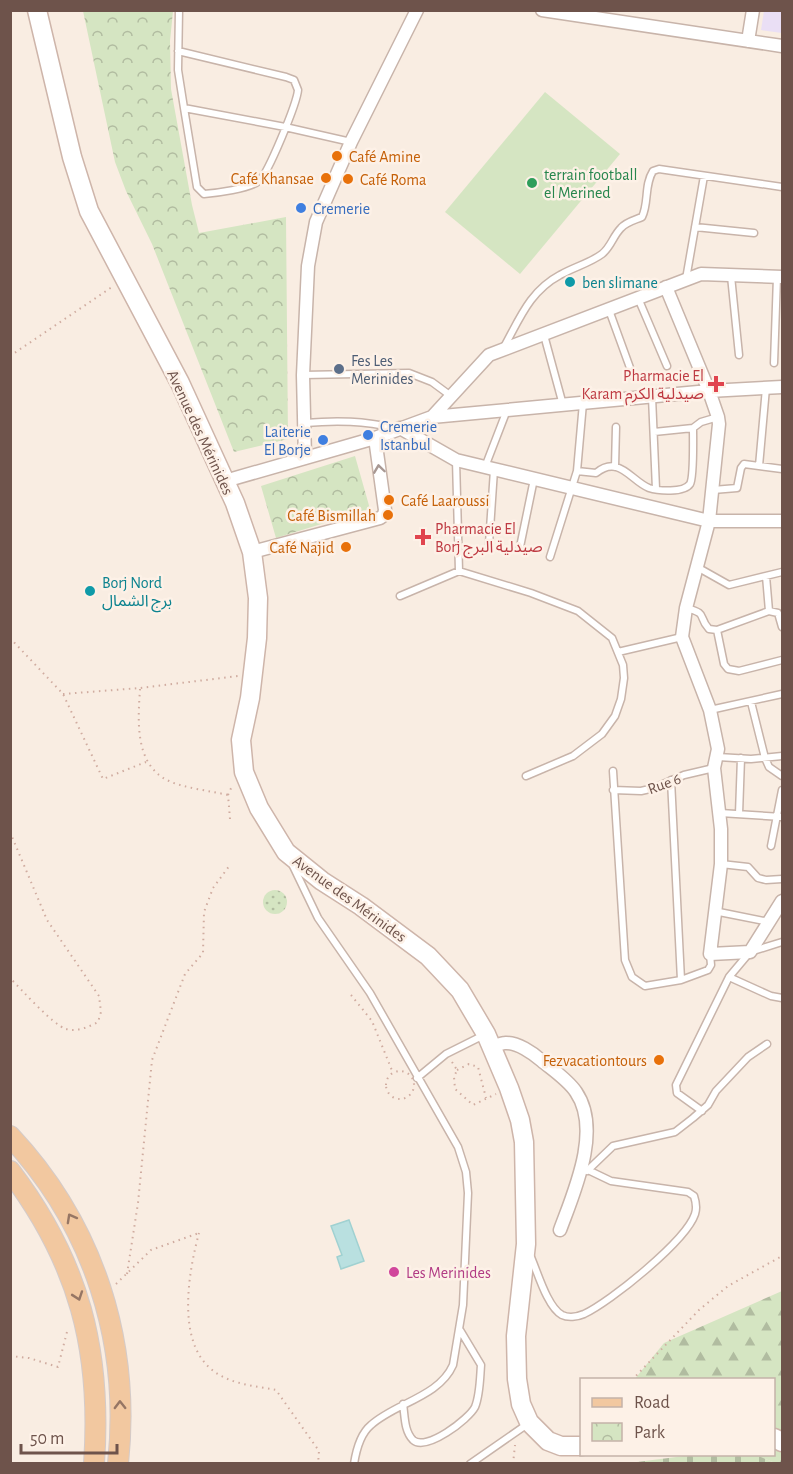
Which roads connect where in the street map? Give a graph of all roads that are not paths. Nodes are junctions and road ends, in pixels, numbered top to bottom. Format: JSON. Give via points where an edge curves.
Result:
{"nodes":[{"id":1,"x":37,"y":10,"type":"edge"},
{"id":2,"x":179,"y":10,"type":"edge"},
{"id":3,"x":417,"y":10,"type":"edge"},
{"id":4,"x":542,"y":10,"type":"edge"},
{"id":5,"x":753,"y":10,"type":"edge"},
{"id":6,"x":748,"y":41,"type":"junction"},
{"id":7,"x":783,"y":46,"type":"edge"},
{"id":8,"x":178,"y":51,"type":"junction"},
{"id":9,"x":184,"y":108,"type":"junction"},
{"id":10,"x":285,"y":127,"type":"junction"},
{"id":11,"x":351,"y":142,"type":"junction"},
{"id":12,"x":704,"y":176,"type":"junction"},
{"id":13,"x":783,"y":187,"type":"edge"},
{"id":14,"x":695,"y":227,"type":"junction"},
{"id":15,"x":754,"y":233,"type":"dead end"},
{"id":16,"x":731,"y":275,"type":"junction"},
{"id":17,"x":780,"y":277,"type":"edge"},
{"id":18,"x":686,"y":280,"type":"junction"},
{"id":19,"x":666,"y":287,"type":"junction"},
{"id":20,"x":638,"y":298,"type":"junction"},
{"id":21,"x":609,"y":309,"type":"junction"},
{"id":22,"x":543,"y":334,"type":"junction"},
{"id":23,"x":502,"y":350,"type":"junction"},
{"id":24,"x":739,"y":355,"type":"dead end"},
{"id":25,"x":774,"y":363,"type":"dead end"},
{"id":26,"x":667,"y":366,"type":"dead end"},
{"id":27,"x":303,"y":375,"type":"junction"},
{"id":28,"x":633,"y":376,"type":"dead end"},
{"id":29,"x":783,"y":387,"type":"edge"},
{"id":30,"x":766,"y":388,"type":"junction"},
{"id":31,"x":709,"y":391,"type":"junction"},
{"id":32,"x":451,"y":396,"type":"junction"},
{"id":33,"x":652,"y":397,"type":"junction"},
{"id":34,"x":583,"y":403,"type":"junction"},
{"id":35,"x":563,"y":405,"type":"junction"},
{"id":36,"x":507,"y":410,"type":"junction"},
{"id":37,"x":432,"y":417,"type":"junction"},
{"id":38,"x":718,"y":417,"type":"junction"},
{"id":39,"x":305,"y":423,"type":"junction"},
{"id":40,"x":616,"y":427,"type":"dead end"},
{"id":41,"x":400,"y":428,"type":"junction"},
{"id":42,"x":693,"y":428,"type":"junction"},
{"id":43,"x":654,"y":432,"type":"junction"},
{"id":44,"x":375,"y":438,"type":"junction"},
{"id":45,"x":305,"y":458,"type":"junction"},
{"id":46,"x":456,"y":460,"type":"junction"},
{"id":47,"x":759,"y":466,"type":"junction"},
{"id":48,"x":615,"y":467,"type":"junction"},
{"id":49,"x":490,"y":468,"type":"junction"},
{"id":50,"x":783,"y":470,"type":"edge"},
{"id":51,"x":577,"y":471,"type":"junction"},
{"id":52,"x":534,"y":479,"type":"junction"},
{"id":53,"x":225,"y":482,"type":"junction"},
{"id":54,"x":571,"y":488,"type":"junction"},
{"id":55,"x":656,"y":489,"type":"junction"},
{"id":56,"x":712,"y":490,"type":"junction"},
{"id":57,"x":709,"y":521,"type":"junction"},
{"id":58,"x":783,"y":521,"type":"edge"},
{"id":59,"x":489,"y":544,"type":"dead end"},
{"id":60,"x":520,"y":547,"type":"dead end"},
{"id":61,"x":252,"y":552,"type":"junction"},
{"id":62,"x":550,"y":557,"type":"dead end"},
{"id":63,"x":696,"y":566,"type":"junction"},
{"id":64,"x":459,"y":571,"type":"junction"},
{"id":65,"x":783,"y":572,"type":"edge"},
{"id":66,"x":766,"y":576,"type":"junction"},
{"id":67,"x":400,"y":596,"type":"dead end"},
{"id":68,"x":686,"y":608,"type":"junction"},
{"id":69,"x":769,"y":611,"type":"junction"},
{"id":70,"x":783,"y":627,"type":"edge"},
{"id":71,"x":717,"y":630,"type":"junction"},
{"id":72,"x":682,"y":637,"type":"junction"},
{"id":73,"x":618,"y":652,"type":"junction"},
{"id":74,"x":783,"y":660,"type":"edge"},
{"id":75,"x":783,"y":694,"type":"edge"},
{"id":76,"x":751,"y":702,"type":"junction"},
{"id":77,"x":710,"y":710,"type":"junction"},
{"id":78,"x":783,"y":756,"type":"edge"},
{"id":79,"x":765,"y":758,"type":"junction"},
{"id":80,"x":741,"y":759,"type":"junction"},
{"id":81,"x":716,"y":763,"type":"junction"},
{"id":82,"x":613,"y":771,"type":"dead end"},
{"id":83,"x":526,"y":776,"type":"dead end"},
{"id":84,"x":783,"y":776,"type":"edge"},
{"id":85,"x":671,"y":780,"type":"junction"},
{"id":86,"x":613,"y":790,"type":"junction"},
{"id":87,"x":783,"y":790,"type":"edge"},
{"id":88,"x":720,"y":813,"type":"junction"},
{"id":89,"x":739,"y":814,"type":"junction"},
{"id":90,"x":780,"y":817,"type":"edge"},
{"id":91,"x":771,"y":846,"type":"dead end"},
{"id":92,"x":286,"y":852,"type":"junction"},
{"id":93,"x":721,"y":864,"type":"junction"},
{"id":94,"x":783,"y":879,"type":"edge"},
{"id":95,"x":783,"y":901,"type":"edge"},
{"id":96,"x":714,"y":911,"type":"junction"},
{"id":97,"x":769,"y":922,"type":"junction"},
{"id":98,"x":783,"y":942,"type":"edge"},
{"id":99,"x":750,"y":952,"type":"junction"},
{"id":100,"x":710,"y":954,"type":"junction"},
{"id":101,"x":729,"y":977,"type":"junction"},
{"id":102,"x":681,"y":980,"type":"junction"},
{"id":103,"x":782,"y":998,"type":"edge"},
{"id":104,"x":489,"y":1040,"type":"junction"},
{"id":105,"x":767,"y":1044,"type":"dead end"},
{"id":106,"x":417,"y":1078,"type":"junction"},
{"id":107,"x":702,"y":1111,"type":"junction"},
{"id":108,"x":10,"y":1136,"type":"edge"},
{"id":109,"x":588,"y":1170,"type":"junction"},
{"id":110,"x":10,"y":1171,"type":"edge"},
{"id":111,"x":578,"y":1181,"type":"junction"},
{"id":112,"x":560,"y":1230,"type":"dead end"},
{"id":113,"x":526,"y":1244,"type":"junction"},
{"id":114,"x":460,"y":1330,"type":"junction"},
{"id":115,"x":403,"y":1404,"type":"junction"},
{"id":116,"x":522,"y":1427,"type":"junction"},
{"id":117,"x":580,"y":1446,"type":"edge"},
{"id":118,"x":94,"y":1464,"type":"edge"},
{"id":119,"x":118,"y":1464,"type":"edge"},
{"id":120,"x":354,"y":1464,"type":"edge"},
{"id":121,"x":470,"y":1464,"type":"edge"}],
"edges":[{"from":1,"to":53,"type":"main road","name":"Avenue des Mérinides","via":[[81,190],[96,226],[180,383]]},
{"from":2,"to":8,"type":"lane"},
{"from":3,"to":11,"type":"street"},
{"from":4,"to":6,"type":"street"},
{"from":5,"to":6,"type":"street"},
{"from":6,"to":7,"type":"street"},
{"from":8,"to":9,"type":"lane"},
{"from":8,"to":10,"type":"lane","via":[[294,80],[298,94]]},
{"from":9,"to":10,"type":"lane"},
{"from":9,"to":10,"type":"lane","via":[[197,187],[204,194],[260,180]]},
{"from":10,"to":11,"type":"lane"},
{"from":11,"to":27,"type":"street","via":[[323,202],[310,245]]},
{"from":12,"to":13,"type":"lane"},
{"from":12,"to":14,"type":"lane"},
{"from":12,"to":23,"type":"lane","via":[[653,171],[642,217],[619,229],[609,248],[599,256],[557,276],[531,297]]},
{"from":14,"to":15,"type":"lane"},
{"from":14,"to":18,"type":"lane"},
{"from":16,"to":17,"type":"street"},
{"from":16,"to":18,"type":"street","via":[[701,274]]},
{"from":16,"to":24,"type":"lane"},
{"from":17,"to":25,"type":"lane"},
{"from":18,"to":19,"type":"street"},
{"from":19,"to":20,"type":"street"},
{"from":19,"to":31,"type":"street"},
{"from":20,"to":21,"type":"street"},
{"from":20,"to":26,"type":"lane"},
{"from":21,"to":22,"type":"street"},
{"from":21,"to":28,"type":"lane"},
{"from":22,"to":23,"type":"street"},
{"from":22,"to":35,"type":"lane"},
{"from":23,"to":32,"type":"street","via":[[489,355]]},
{"from":27,"to":32,"type":"lane","via":[[409,373],[432,382]]},
{"from":27,"to":39,"type":"street"},
{"from":29,"to":30,"type":"street"},
{"from":30,"to":31,"type":"street"},
{"from":30,"to":47,"type":"lane"},
{"from":31,"to":33,"type":"street"},
{"from":31,"to":38,"type":"street"},
{"from":32,"to":37,"type":"street"},
{"from":33,"to":34,"type":"street"},
{"from":33,"to":43,"type":"lane"},
{"from":34,"to":35,"type":"street"},
{"from":34,"to":51,"type":"lane"},
{"from":35,"to":36,"type":"street"},
{"from":36,"to":37,"type":"street"},
{"from":36,"to":49,"type":"lane"},
{"from":37,"to":41,"type":"street"},
{"from":38,"to":42,"type":"lane"},
{"from":38,"to":56,"type":"street"},
{"from":39,"to":41,"type":"lane","via":[[351,420]]},
{"from":39,"to":45,"type":"street"},
{"from":40,"to":48,"type":"lane"},
{"from":41,"to":44,"type":"street"},
{"from":41,"to":46,"type":"street"},
{"from":42,"to":43,"type":"lane"},
{"from":42,"to":55,"type":"lane","via":[[689,486],[679,490]]},
{"from":43,"to":55,"type":"lane"},
{"from":44,"to":45,"type":"street"},
{"from":61,"to":44,"type":"street","one_way":true,"via":[[384,515]]},
{"from":45,"to":53,"type":"street"},
{"from":46,"to":49,"type":"street"},
{"from":46,"to":64,"type":"lane"},
{"from":47,"to":50,"type":"lane"},
{"from":47,"to":56,"type":"lane","via":[[744,464],[736,488]]},
{"from":48,"to":51,"type":"lane","via":[[601,468],[596,473]]},
{"from":48,"to":55,"type":"lane"},
{"from":49,"to":52,"type":"street"},
{"from":49,"to":59,"type":"lane"},
{"from":51,"to":54,"type":"lane"},
{"from":52,"to":54,"type":"street"},
{"from":52,"to":60,"type":"lane"},
{"from":53,"to":61,"type":"main road","name":"Avenue des Mérinides"},
{"from":54,"to":57,"type":"street"},
{"from":54,"to":62,"type":"lane"},
{"from":56,"to":57,"type":"street"},
{"from":57,"to":58,"type":"street"},
{"from":57,"to":63,"type":"street"},
{"from":61,"to":92,"type":"main road","name":"Avenue des Mérinides","via":[[258,618],[241,740],[242,764],[259,808]]},
{"from":63,"to":66,"type":"lane","via":[[729,585]]},
{"from":63,"to":68,"type":"street"},
{"from":64,"to":67,"type":"lane"},
{"from":64,"to":73,"type":"lane","via":[[578,611],[612,638]]},
{"from":65,"to":66,"type":"lane"},
{"from":66,"to":69,"type":"lane"},
{"from":68,"to":71,"type":"lane","via":[[699,611],[707,628]]},
{"from":68,"to":72,"type":"street"},
{"from":69,"to":70,"type":"lane","via":[[778,613]]},
{"from":69,"to":71,"type":"lane"},
{"from":71,"to":74,"type":"lane","via":[[728,669],[739,671]]},
{"from":72,"to":73,"type":"lane"},
{"from":72,"to":77,"type":"street"},
{"from":73,"to":83,"type":"lane","via":[[624,678],[621,699],[602,735],[573,756]]},
{"from":75,"to":76,"type":"lane"},
{"from":76,"to":77,"type":"lane"},
{"from":76,"to":79,"type":"lane"},
{"from":77,"to":81,"type":"street","via":[[718,748]]},
{"from":78,"to":79,"type":"lane"},
{"from":79,"to":80,"type":"lane"},
{"from":79,"to":84,"type":"lane","via":[[769,767]]},
{"from":80,"to":81,"type":"lane"},
{"from":80,"to":89,"type":"lane"},
{"from":81,"to":85,"type":"lane","name":"Rue 6"},
{"from":81,"to":88,"type":"street"},
{"from":82,"to":86,"type":"lane"},
{"from":85,"to":86,"type":"lane","name":"Rue 6","via":[[641,791]]},
{"from":85,"to":102,"type":"lane"},
{"from":86,"to":102,"type":"lane","via":[[625,960],[632,977],[645,986]]},
{"from":87,"to":90,"type":"lane"},
{"from":88,"to":89,"type":"lane"},
{"from":88,"to":93,"type":"street"},
{"from":89,"to":90,"type":"lane"},
{"from":90,"to":91,"type":"lane"},
{"from":92,"to":104,"type":"main road","name":"Avenue des Mérinides","via":[[428,956],[460,990]]},
{"from":92,"to":106,"type":"lane","via":[[318,918],[370,993]]},
{"from":93,"to":94,"type":"lane","via":[[748,867],[758,878],[766,880]]},
{"from":93,"to":96,"type":"street"},
{"from":95,"to":97,"type":"street"},
{"from":96,"to":97,"type":"lane"},
{"from":96,"to":100,"type":"street"},
{"from":97,"to":99,"type":"street"},
{"from":98,"to":99,"type":"lane"},
{"from":99,"to":100,"type":"street"},
{"from":99,"to":101,"type":"lane"},
{"from":100,"to":102,"type":"lane","via":[[708,970]]},
{"from":101,"to":103,"type":"lane"},
{"from":101,"to":107,"type":"lane","via":[[676,1085],[677,1093]]},
{"from":104,"to":106,"type":"lane","via":[[446,1054]]},
{"from":104,"to":111,"type":"street","via":[[513,1044],[534,1054],[576,1093],[584,1113],[587,1142]]},
{"from":104,"to":113,"type":"main road","name":"Avenue des Mérinides","via":[[522,1132]]},
{"from":105,"to":107,"type":"lane","via":[[748,1057]]},
{"from":106,"to":114,"type":"lane","via":[[458,1147],[466,1172]]},
{"from":107,"to":109,"type":"lane","via":[[675,1132],[613,1146]]},
{"from":119,"to":108,"type":"main road","one_way":true,"via":[[120,1389],[114,1345],[91,1259],[44,1174]]},
{"from":109,"to":111,"type":"lane"},
{"from":109,"to":113,"type":"lane","via":[[611,1181],[688,1192],[694,1196],[695,1213],[665,1254],[601,1304],[574,1317],[559,1314],[552,1305]]},
{"from":110,"to":118,"type":"main road","one_way":true,"via":[[42,1216],[82,1310],[95,1385]]},
{"from":111,"to":112,"type":"street"},
{"from":113,"to":116,"type":"main road","name":"Avenue des Mérinides","via":[[516,1336]]},
{"from":114,"to":115,"type":"lane","via":[[450,1374],[429,1391]]},
{"from":114,"to":115,"type":"lane","via":[[481,1365],[475,1407],[457,1427],[420,1443],[406,1429]]},
{"from":115,"to":120,"type":"lane","via":[[370,1425]]},
{"from":116,"to":117,"type":"main road","name":"Avenue des Mérinides","via":[[554,1444]]},
{"from":116,"to":121,"type":"lane"}]}
